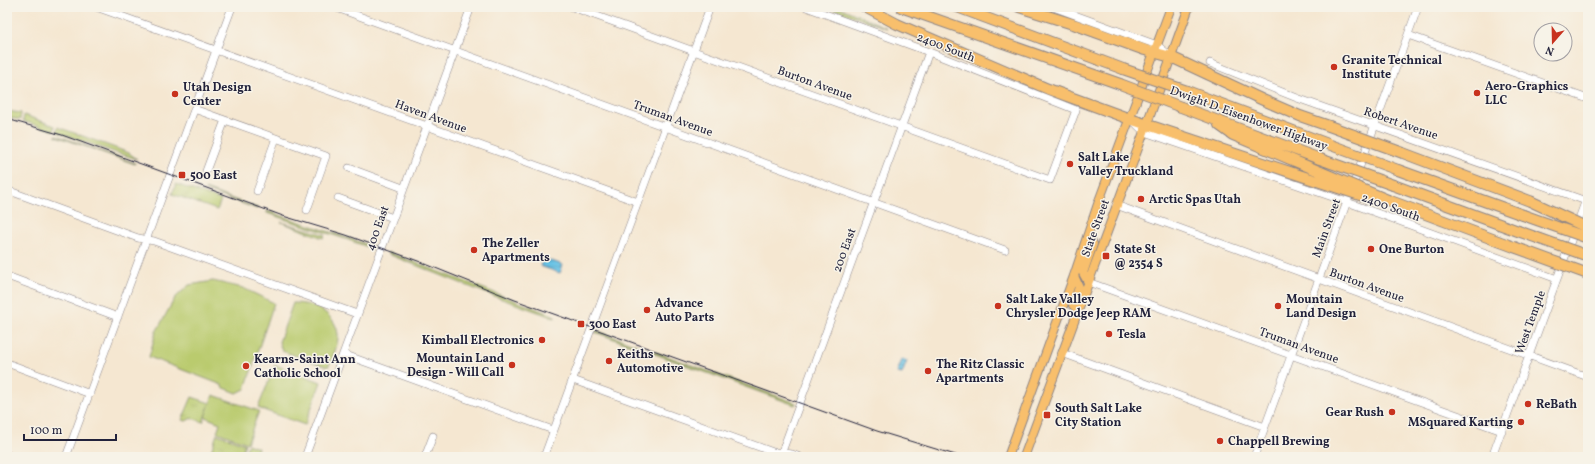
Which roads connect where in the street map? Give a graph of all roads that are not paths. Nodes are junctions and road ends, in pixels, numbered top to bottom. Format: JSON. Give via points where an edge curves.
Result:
{"nodes":[{"id":1,"x":96,"y":7,"type":"edge"},
{"id":2,"x":232,"y":7,"type":"edge"},
{"id":3,"x":334,"y":7,"type":"edge"},
{"id":4,"x":471,"y":7,"type":"edge"},
{"id":5,"x":572,"y":7,"type":"edge"},
{"id":6,"x":710,"y":7,"type":"edge"},
{"id":7,"x":806,"y":7,"type":"edge"},
{"id":8,"x":865,"y":7,"type":"edge"},
{"id":9,"x":901,"y":7,"type":"edge"},
{"id":10,"x":957,"y":7,"type":"edge"},
{"id":11,"x":1019,"y":7,"type":"edge"},
{"id":12,"x":1053,"y":7,"type":"edge"},
{"id":13,"x":1171,"y":7,"type":"edge"},
{"id":14,"x":1189,"y":7,"type":"edge"},
{"id":15,"x":1418,"y":7,"type":"edge"},
{"id":16,"x":113,"y":10,"type":"edge"},
{"id":17,"x":1408,"y":34,"type":"junction"},
{"id":18,"x":1156,"y":49,"type":"junction"},
{"id":19,"x":216,"y":51,"type":"junction"},
{"id":20,"x":454,"y":51,"type":"junction"},
{"id":21,"x":694,"y":51,"type":"junction"},
{"id":22,"x":929,"y":52,"type":"junction"},
{"id":23,"x":1171,"y":57,"type":"junction"},
{"id":24,"x":1210,"y":63,"type":"dead end"},
{"id":25,"x":1588,"y":99,"type":"edge"},
{"id":26,"x":194,"y":109,"type":"junction"},
{"id":27,"x":1210,"y":117,"type":"junction"},
{"id":28,"x":1130,"y":119,"type":"junction"},
{"id":29,"x":225,"y":120,"type":"junction"},
{"id":30,"x":426,"y":126,"type":"junction"},
{"id":31,"x":901,"y":126,"type":"junction"},
{"id":32,"x":1375,"y":126,"type":"junction"},
{"id":33,"x":665,"y":127,"type":"junction"},
{"id":34,"x":1146,"y":128,"type":"junction"},
{"id":35,"x":276,"y":138,"type":"junction"},
{"id":36,"x":349,"y":168,"type":"dead end"},
{"id":37,"x":206,"y":171,"type":"dead end"},
{"id":38,"x":1319,"y":177,"type":"junction"},
{"id":39,"x":1050,"y":180,"type":"joint"},
{"id":40,"x":404,"y":188,"type":"junction"},
{"id":41,"x":7,"y":190,"type":"edge"},
{"id":42,"x":256,"y":191,"type":"dead end"},
{"id":43,"x":338,"y":198,"type":"dead end"},
{"id":44,"x":1587,"y":198,"type":"edge"},
{"id":45,"x":638,"y":202,"type":"junction"},
{"id":46,"x":873,"y":202,"type":"junction"},
{"id":47,"x":1347,"y":202,"type":"junction"},
{"id":48,"x":1116,"y":206,"type":"junction"},
{"id":49,"x":307,"y":210,"type":"dead end"},
{"id":50,"x":393,"y":218,"type":"junction"},
{"id":51,"x":1588,"y":228,"type":"edge"},
{"id":52,"x":1088,"y":236,"type":"junction"},
{"id":53,"x":1588,"y":238,"type":"edge"},
{"id":54,"x":146,"y":239,"type":"junction"},
{"id":55,"x":1004,"y":250,"type":"dead end"},
{"id":56,"x":1588,"y":256,"type":"edge"},
{"id":57,"x":1588,"y":274,"type":"edge"},
{"id":58,"x":7,"y":276,"type":"edge"},
{"id":59,"x":1074,"y":276,"type":"junction"},
{"id":60,"x":1319,"y":279,"type":"junction"},
{"id":61,"x":1557,"y":279,"type":"junction"},
{"id":62,"x":1088,"y":282,"type":"junction"},
{"id":63,"x":1078,"y":310,"type":"junction"},
{"id":64,"x":357,"y":314,"type":"junction"},
{"id":65,"x":118,"y":317,"type":"junction"},
{"id":66,"x":1062,"y":353,"type":"junction"},
{"id":67,"x":343,"y":354,"type":"junction"},
{"id":68,"x":1292,"y":354,"type":"junction"},
{"id":69,"x":1529,"y":356,"type":"junction"},
{"id":70,"x":7,"y":363,"type":"edge"},
{"id":71,"x":1588,"y":377,"type":"edge"},
{"id":72,"x":573,"y":380,"type":"junction"},
{"id":73,"x":90,"y":394,"type":"junction"},
{"id":74,"x":1265,"y":427,"type":"junction"},
{"id":75,"x":553,"y":430,"type":"junction"},
{"id":76,"x":1502,"y":431,"type":"junction"},
{"id":77,"x":432,"y":436,"type":"dead end"},
{"id":78,"x":781,"y":455,"type":"edge"},
{"id":79,"x":7,"y":456,"type":"edge"},
{"id":80,"x":11,"y":457,"type":"edge"},
{"id":81,"x":66,"y":457,"type":"edge"},
{"id":82,"x":304,"y":457,"type":"edge"},
{"id":83,"x":425,"y":457,"type":"edge"},
{"id":84,"x":544,"y":457,"type":"edge"},
{"id":85,"x":800,"y":457,"type":"edge"},
{"id":86,"x":1008,"y":457,"type":"edge"},
{"id":87,"x":1024,"y":457,"type":"edge"},
{"id":88,"x":1254,"y":457,"type":"edge"},
{"id":89,"x":1492,"y":457,"type":"edge"}],
"edges":[{"from":1,"to":16,"type":"street","name":"Haven Avenue"},
{"from":2,"to":19,"type":"street"},
{"from":3,"to":20,"type":"street","name":"Truman Avenue"},
{"from":4,"to":20,"type":"street","name":"400 East"},
{"from":5,"to":21,"type":"street","name":"Burton Avenue"},
{"from":6,"to":21,"type":"street"},
{"from":7,"to":22,"type":"street","name":"2400 South"},
{"from":8,"to":28,"type":"highway","via":[[897,24],[1048,89]]},
{"from":9,"to":27,"type":"highway","name":"Dwight D. Eisenhower Highway","bridge":true},
{"from":10,"to":53,"type":"highway","name":"Dwight D. Eisenhower Highway","bridge":true},
{"from":11,"to":18,"type":"highway"},
{"from":12,"to":18,"type":"street"},
{"from":13,"to":18,"type":"main road","name":"State Street"},
{"from":14,"to":23,"type":"main road","name":"State Street"},
{"from":15,"to":17,"type":"street","name":"Main Street"},
{"from":16,"to":19,"type":"street","name":"Haven Avenue"},
{"from":17,"to":25,"type":"street"},
{"from":17,"to":32,"type":"street","name":"Main Street"},
{"from":18,"to":23,"type":"highway"},
{"from":18,"to":28,"type":"main road","name":"State Street"},
{"from":19,"to":26,"type":"street"},
{"from":19,"to":30,"type":"street","name":"Haven Avenue"},
{"from":20,"to":30,"type":"street","name":"400 East"},
{"from":20,"to":33,"type":"street","name":"Truman Avenue"},
{"from":21,"to":31,"type":"street","name":"Burton Avenue"},
{"from":21,"to":33,"type":"street"},
{"from":22,"to":31,"type":"street","name":"200 East"},
{"from":22,"to":39,"type":"street","name":"2400 South","via":[[1076,110]]},
{"from":23,"to":34,"type":"main road","name":"State Street"},
{"from":23,"to":51,"type":"highway","bridge":true,"via":[[1270,103],[1530,201]]},
{"from":24,"to":32,"type":"street","name":"Robert Avenue"},
{"from":26,"to":29,"type":"street"},
{"from":26,"to":54,"type":"street"},
{"from":27,"to":38,"type":"highway","via":[[1233,135]]},
{"from":27,"to":56,"type":"highway","name":"Dwight D. Eisenhower Highway","bridge":true},
{"from":28,"to":34,"type":"highway"},
{"from":28,"to":52,"type":"main road","name":"State Street"},
{"from":29,"to":35,"type":"street"},
{"from":29,"to":37,"type":"street"},
{"from":30,"to":40,"type":"street","name":"400 East"},
{"from":30,"to":45,"type":"street","name":"Haven Avenue"},
{"from":31,"to":39,"type":"street","name":"Burton Avenue"},
{"from":31,"to":46,"type":"street","name":"200 East"},
{"from":32,"to":44,"type":"street","name":"Robert Avenue","via":[[1576,199]]},
{"from":32,"to":47,"type":"street","name":"Main Street"},
{"from":33,"to":45,"type":"street"},
{"from":33,"to":46,"type":"street","name":"Truman Avenue"},
{"from":34,"to":38,"type":"highway"},
{"from":34,"to":47,"type":"street","name":"2400 South"},
{"from":34,"to":48,"type":"main road","name":"State Street"},
{"from":35,"to":42,"type":"street"},
{"from":35,"to":49,"type":"street","via":[[326,156]]},
{"from":36,"to":40,"type":"street"},
{"from":38,"to":57,"type":"highway","bridge":true},
{"from":40,"to":50,"type":"street","name":"400 East"},
{"from":41,"to":54,"type":"street"},
{"from":43,"to":50,"type":"street"},
{"from":44,"to":61,"type":"street","name":"West Temple"},
{"from":45,"to":72,"type":"street"},
{"from":46,"to":55,"type":"street","name":"Truman Avenue"},
{"from":46,"to":78,"type":"street","name":"200 East"},
{"from":47,"to":60,"type":"street","name":"Main Street"},
{"from":47,"to":61,"type":"street","name":"2400 South"},
{"from":48,"to":60,"type":"street","name":"Burton Avenue"},
{"from":48,"to":62,"type":"main road","name":"State Street"},
{"from":50,"to":64,"type":"street","name":"400 East"},
{"from":52,"to":59,"type":"main road","name":"State Street"},
{"from":52,"to":62,"type":"main road","via":[[1093,244],[1083,273]]},
{"from":54,"to":64,"type":"street"},
{"from":54,"to":65,"type":"street"},
{"from":58,"to":65,"type":"street"},
{"from":59,"to":63,"type":"main road","via":[[1079,287],[1073,305]]},
{"from":59,"to":86,"type":"main road","name":"State Street"},
{"from":60,"to":68,"type":"street","name":"Main Street"},
{"from":60,"to":69,"type":"street","name":"Burton Avenue"},
{"from":61,"to":69,"type":"street","name":"West Temple"},
{"from":62,"to":63,"type":"main road","name":"State Street"},
{"from":62,"to":68,"type":"street","name":"Truman Avenue"},
{"from":63,"to":66,"type":"main road","name":"State Street"},
{"from":64,"to":67,"type":"street","name":"400 East"},
{"from":65,"to":73,"type":"street"},
{"from":66,"to":74,"type":"street"},
{"from":66,"to":87,"type":"main road","name":"State Street"},
{"from":67,"to":75,"type":"street"},
{"from":67,"to":82,"type":"street","name":"400 East"},
{"from":68,"to":74,"type":"street","name":"Main Street"},
{"from":68,"to":76,"type":"street","name":"Truman Avenue"},
{"from":69,"to":71,"type":"street","name":"Burton Avenue"},
{"from":69,"to":76,"type":"street","name":"West Temple"},
{"from":70,"to":73,"type":"street"},
{"from":72,"to":75,"type":"street"},
{"from":72,"to":78,"type":"street"},
{"from":73,"to":81,"type":"street"},
{"from":74,"to":88,"type":"street","name":"Main Street"},
{"from":75,"to":84,"type":"street"},
{"from":76,"to":89,"type":"street","name":"West Temple"},
{"from":77,"to":83,"type":"street"},
{"from":78,"to":85,"type":"street","via":[[792,454]]},
{"from":79,"to":80,"type":"main road"}]}
